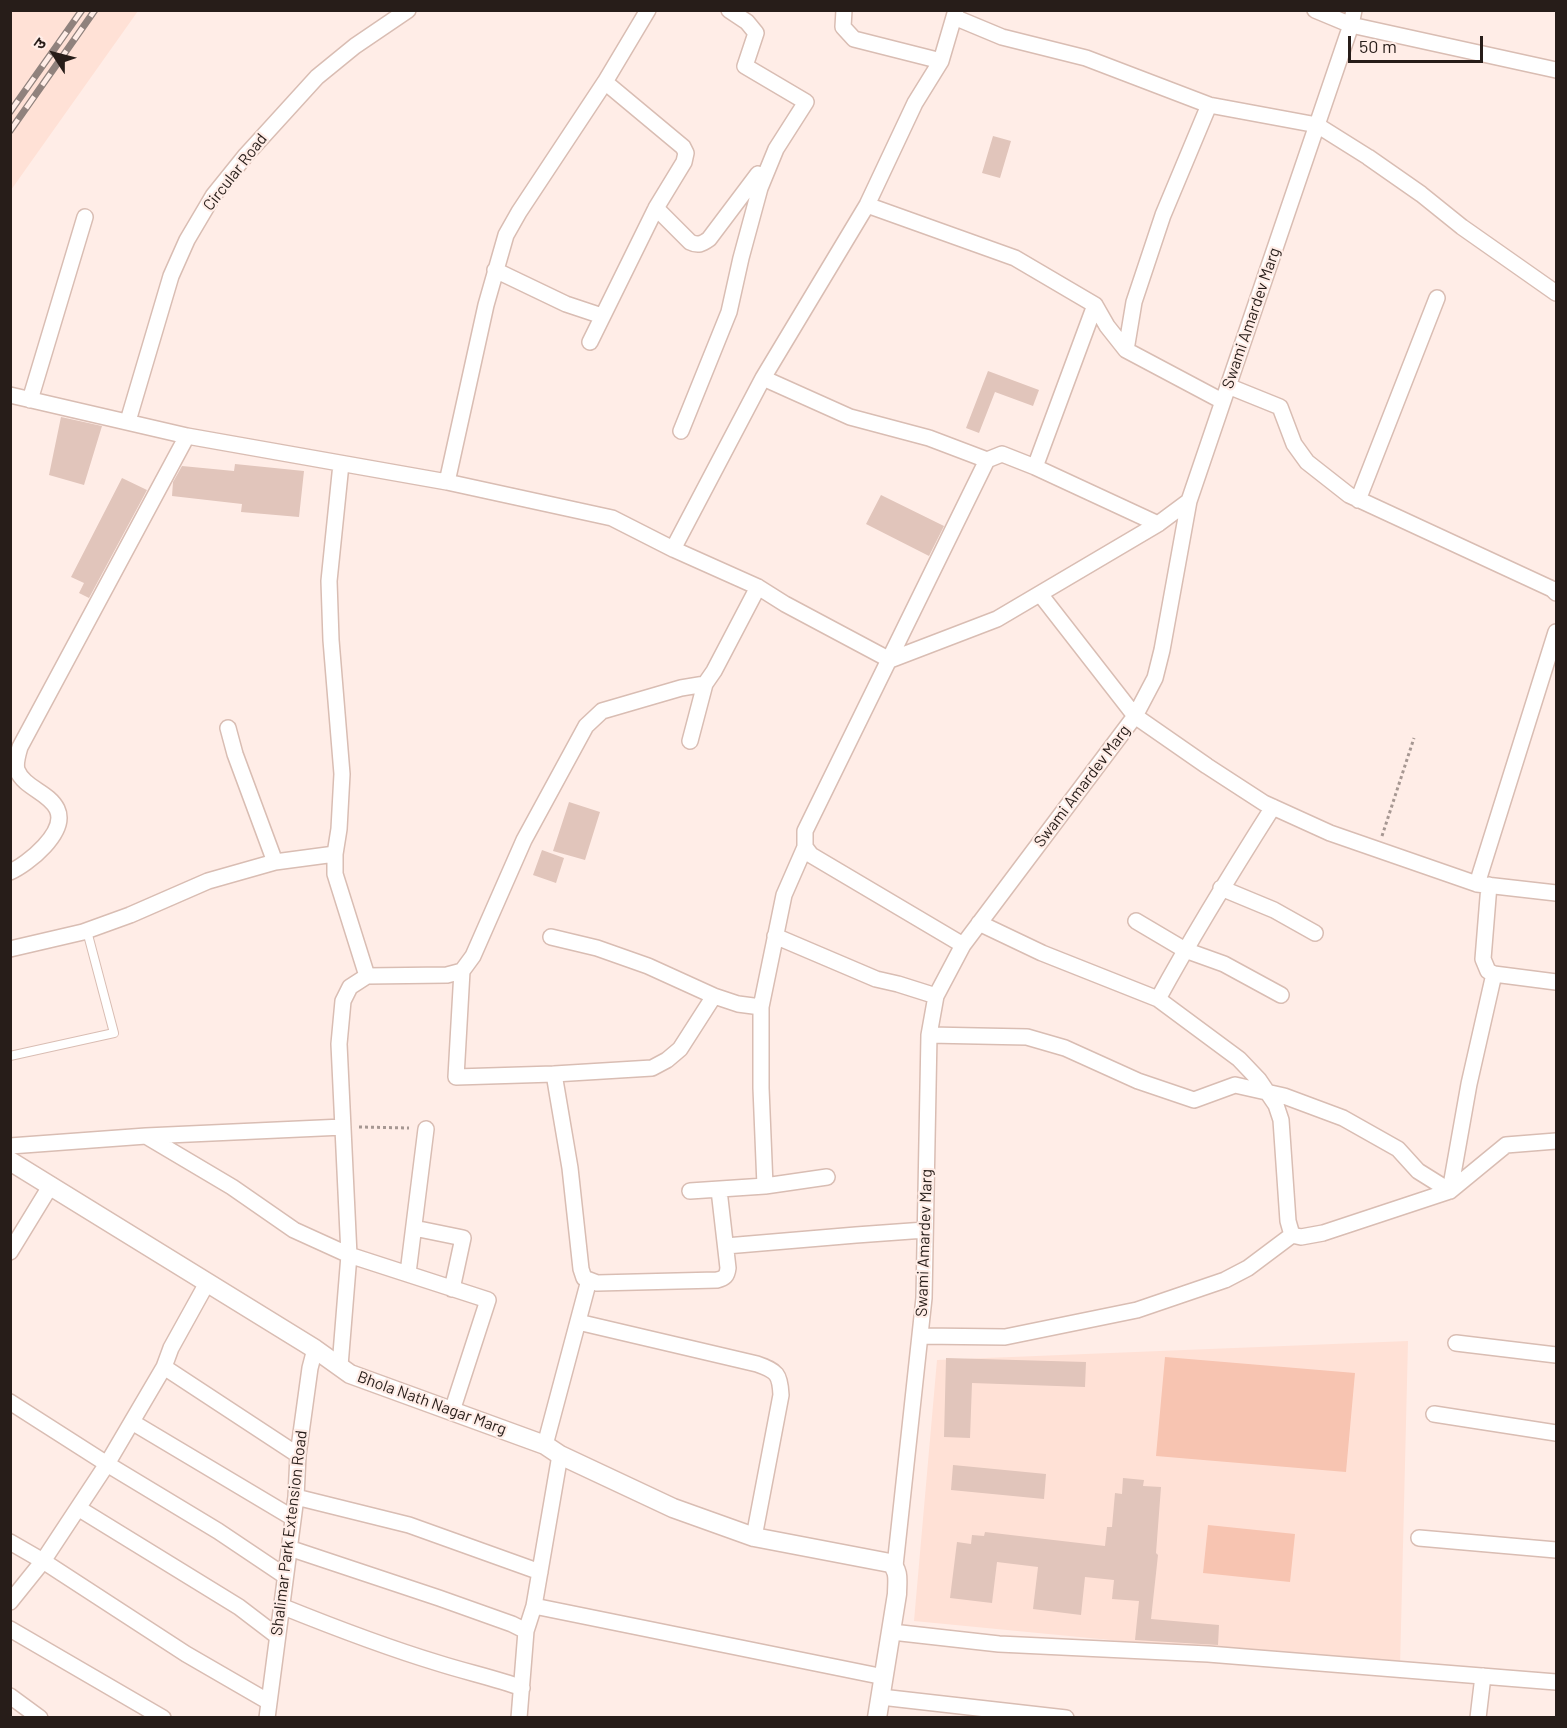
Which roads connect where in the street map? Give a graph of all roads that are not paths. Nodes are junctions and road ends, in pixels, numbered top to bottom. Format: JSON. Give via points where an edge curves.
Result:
{"nodes":[{"id":1,"x":408,"y":10,"type":"edge"},
{"id":2,"x":648,"y":10,"type":"edge"},
{"id":3,"x":729,"y":10,"type":"edge"},
{"id":4,"x":844,"y":10,"type":"edge"},
{"id":5,"x":1315,"y":10,"type":"edge"},
{"id":6,"x":955,"y":14,"type":"edge"},
{"id":7,"x":1353,"y":18,"type":"edge"},
{"id":8,"x":941,"y":61,"type":"junction"},
{"id":9,"x":1557,"y":70,"type":"edge"},
{"id":10,"x":605,"y":82,"type":"junction"},
{"id":11,"x":1209,"y":105,"type":"junction"},
{"id":12,"x":1317,"y":125,"type":"junction"},
{"id":13,"x":758,"y":174,"type":"dead end"},
{"id":14,"x":867,"y":205,"type":"junction"},
{"id":15,"x":656,"y":208,"type":"junction"},
{"id":16,"x":85,"y":218,"type":"dead end"},
{"id":17,"x":495,"y":270,"type":"junction"},
{"id":18,"x":1557,"y":293,"type":"edge"},
{"id":19,"x":1437,"y":298,"type":"dead end"},
{"id":20,"x":1095,"y":305,"type":"junction"},
{"id":21,"x":602,"y":316,"type":"junction"},
{"id":22,"x":590,"y":342,"type":"dead end"},
{"id":23,"x":1126,"y":350,"type":"junction"},
{"id":24,"x":763,"y":378,"type":"junction"},
{"id":25,"x":1228,"y":386,"type":"junction"},
{"id":26,"x":10,"y":395,"type":"edge"},
{"id":27,"x":30,"y":400,"type":"junction"},
{"id":28,"x":1222,"y":401,"type":"junction"},
{"id":29,"x":128,"y":421,"type":"junction"},
{"id":30,"x":681,"y":431,"type":"dead end"},
{"id":31,"x":187,"y":436,"type":"junction"},
{"id":32,"x":987,"y":460,"type":"junction"},
{"id":33,"x":341,"y":464,"type":"junction"},
{"id":34,"x":1035,"y":467,"type":"junction"},
{"id":35,"x":447,"y":482,"type":"junction"},
{"id":36,"x":1358,"y":500,"type":"junction"},
{"id":37,"x":1189,"y":501,"type":"junction"},
{"id":38,"x":1158,"y":524,"type":"junction"},
{"id":39,"x":673,"y":549,"type":"junction"},
{"id":40,"x":758,"y":587,"type":"junction"},
{"id":41,"x":1555,"y":590,"type":"edge"},
{"id":42,"x":1040,"y":594,"type":"junction"},
{"id":43,"x":1557,"y":632,"type":"edge"},
{"id":44,"x":890,"y":660,"type":"junction"},
{"id":45,"x":705,"y":684,"type":"junction"},
{"id":46,"x":1135,"y":716,"type":"junction"},
{"id":47,"x":228,"y":728,"type":"dead end"},
{"id":48,"x":690,"y":741,"type":"dead end"},
{"id":49,"x":1273,"y":807,"type":"junction"},
{"id":50,"x":806,"y":847,"type":"junction"},
{"id":51,"x":335,"y":854,"type":"junction"},
{"id":52,"x":275,"y":862,"type":"junction"},
{"id":53,"x":10,"y":872,"type":"edge"},
{"id":54,"x":1483,"y":884,"type":"junction"},
{"id":55,"x":1221,"y":888,"type":"junction"},
{"id":56,"x":1557,"y":893,"type":"edge"},
{"id":57,"x":1136,"y":921,"type":"dead end"},
{"id":58,"x":979,"y":924,"type":"junction"},
{"id":59,"x":87,"y":930,"type":"junction"},
{"id":60,"x":1315,"y":933,"type":"dead end"},
{"id":61,"x":775,"y":936,"type":"junction"},
{"id":62,"x":551,"y":937,"type":"dead end"},
{"id":63,"x":963,"y":945,"type":"junction"},
{"id":64,"x":10,"y":949,"type":"edge"},
{"id":65,"x":1185,"y":950,"type":"junction"},
{"id":66,"x":462,"y":971,"type":"junction"},
{"id":67,"x":1494,"y":974,"type":"junction"},
{"id":68,"x":366,"y":976,"type":"junction"},
{"id":69,"x":1557,"y":982,"type":"edge"},
{"id":70,"x":1281,"y":995,"type":"dead end"},
{"id":71,"x":714,"y":996,"type":"junction"},
{"id":72,"x":936,"y":996,"type":"junction"},
{"id":73,"x":1158,"y":999,"type":"junction"},
{"id":74,"x":761,"y":1007,"type":"junction"},
{"id":75,"x":928,"y":1035,"type":"junction"},
{"id":76,"x":10,"y":1056,"type":"edge"},
{"id":77,"x":554,"y":1074,"type":"junction"},
{"id":78,"x":1267,"y":1092,"type":"junction"},
{"id":79,"x":343,"y":1127,"type":"junction"},
{"id":80,"x":426,"y":1129,"type":"road end"},
{"id":81,"x":146,"y":1136,"type":"junction"},
{"id":82,"x":1557,"y":1141,"type":"edge"},
{"id":83,"x":11,"y":1147,"type":"edge"},
{"id":84,"x":827,"y":1177,"type":"dead end"},
{"id":85,"x":51,"y":1185,"type":"junction"},
{"id":86,"x":765,"y":1186,"type":"junction"},
{"id":87,"x":719,"y":1190,"type":"junction"},
{"id":88,"x":690,"y":1191,"type":"dead end"},
{"id":89,"x":1450,"y":1191,"type":"junction"},
{"id":90,"x":414,"y":1228,"type":"junction"},
{"id":91,"x":925,"y":1230,"type":"junction"},
{"id":92,"x":1292,"y":1235,"type":"junction"},
{"id":93,"x":726,"y":1246,"type":"junction"},
{"id":94,"x":10,"y":1252,"type":"edge"},
{"id":95,"x":349,"y":1255,"type":"junction"},
{"id":96,"x":408,"y":1273,"type":"junction"},
{"id":97,"x":589,"y":1280,"type":"junction"},
{"id":98,"x":207,"y":1283,"type":"junction"},
{"id":99,"x":452,"y":1289,"type":"junction"},
{"id":100,"x":578,"y":1322,"type":"junction"},
{"id":101,"x":921,"y":1336,"type":"junction"},
{"id":102,"x":1456,"y":1343,"type":"dead end"},
{"id":103,"x":315,"y":1349,"type":"junction"},
{"id":104,"x":1557,"y":1355,"type":"edge"},
{"id":105,"x":340,"y":1366,"type":"junction"},
{"id":106,"x":164,"y":1367,"type":"junction"},
{"id":107,"x":10,"y":1402,"type":"edge"},
{"id":108,"x":452,"y":1411,"type":"junction"},
{"id":109,"x":1434,"y":1414,"type":"dead end"},
{"id":110,"x":132,"y":1422,"type":"junction"},
{"id":111,"x":1557,"y":1433,"type":"edge"},
{"id":112,"x":553,"y":1450,"type":"junction"},
{"id":113,"x":298,"y":1455,"type":"junction"},
{"id":114,"x":107,"y":1464,"type":"junction"},
{"id":115,"x":296,"y":1497,"type":"junction"},
{"id":116,"x":78,"y":1508,"type":"junction"},
{"id":117,"x":293,"y":1518,"type":"junction"},
{"id":118,"x":754,"y":1537,"type":"junction"},
{"id":119,"x":1419,"y":1538,"type":"dead end"},
{"id":120,"x":10,"y":1542,"type":"edge"},
{"id":121,"x":289,"y":1548,"type":"junction"},
{"id":122,"x":1557,"y":1550,"type":"edge"},
{"id":123,"x":43,"y":1561,"type":"junction"},
{"id":124,"x":892,"y":1565,"type":"junction"},
{"id":125,"x":540,"y":1572,"type":"junction"},
{"id":126,"x":285,"y":1576,"type":"junction"},
{"id":127,"x":10,"y":1602,"type":"edge"},
{"id":128,"x":281,"y":1606,"type":"junction"},
{"id":129,"x":534,"y":1606,"type":"junction"},
{"id":130,"x":10,"y":1629,"type":"edge"},
{"id":131,"x":526,"y":1631,"type":"junction"},
{"id":132,"x":892,"y":1632,"type":"junction"},
{"id":133,"x":277,"y":1636,"type":"junction"},
{"id":134,"x":1483,"y":1676,"type":"junction"},
{"id":135,"x":884,"y":1677,"type":"junction"},
{"id":136,"x":1556,"y":1677,"type":"edge"},
{"id":137,"x":522,"y":1688,"type":"junction"},
{"id":138,"x":10,"y":1696,"type":"edge"},
{"id":139,"x":881,"y":1697,"type":"junction"},
{"id":140,"x":269,"y":1702,"type":"junction"},
{"id":141,"x":40,"y":1717,"type":"edge"},
{"id":142,"x":163,"y":1718,"type":"edge"},
{"id":143,"x":267,"y":1718,"type":"edge"},
{"id":144,"x":519,"y":1718,"type":"edge"},
{"id":145,"x":877,"y":1718,"type":"edge"},
{"id":146,"x":1066,"y":1718,"type":"edge"},
{"id":147,"x":1478,"y":1718,"type":"edge"}],
"edges":[{"from":1,"to":29,"type":"street","name":"Circular Road","via":[[317,77],[213,196],[171,276]]},
{"from":2,"to":10,"type":"street"},
{"from":3,"to":30,"type":"street","via":[[747,21],[756,33],[745,66],[806,102],[776,149],[760,188],[729,312]]},
{"from":4,"to":8,"type":"street","via":[[843,27],[854,39]]},
{"from":5,"to":7,"type":"street"},
{"from":6,"to":8,"type":"street"},
{"from":6,"to":11,"type":"street","via":[[1002,37],[1086,58]]},
{"from":7,"to":9,"type":"street"},
{"from":7,"to":12,"type":"street","name":"Swami Amardev Marg"},
{"from":8,"to":14,"type":"street","via":[[915,103]]},
{"from":10,"to":15,"type":"street","via":[[686,153]]},
{"from":10,"to":17,"type":"street","via":[[519,212],[506,235]]},
{"from":11,"to":12,"type":"street"},
{"from":11,"to":23,"type":"street","via":[[1163,215],[1134,302]]},
{"from":12,"to":18,"type":"street","via":[[1421,194]]},
{"from":12,"to":25,"type":"street","name":"Swami Amardev Marg"},
{"from":13,"to":15,"type":"street","via":[[702,244],[690,242]]},
{"from":14,"to":20,"type":"street","via":[[1015,258]]},
{"from":14,"to":24,"type":"street"},
{"from":15,"to":21,"type":"street"},
{"from":16,"to":27,"type":"street"},
{"from":17,"to":21,"type":"street","via":[[566,304]]},
{"from":17,"to":35,"type":"street"},
{"from":19,"to":36,"type":"street"},
{"from":20,"to":23,"type":"street"},
{"from":20,"to":34,"type":"street"},
{"from":21,"to":22,"type":"street"},
{"from":23,"to":28,"type":"street"},
{"from":24,"to":32,"type":"street","via":[[850,417],[929,438]]},
{"from":24,"to":39,"type":"street"},
{"from":25,"to":28,"type":"street","name":"Swami Amardev Marg"},
{"from":25,"to":36,"type":"street","via":[[1280,406],[1294,444],[1307,462]]},
{"from":26,"to":27,"type":"street"},
{"from":27,"to":29,"type":"street"},
{"from":28,"to":37,"type":"street","name":"Swami Amardev Marg"},
{"from":29,"to":31,"type":"street"},
{"from":31,"to":33,"type":"street"},
{"from":31,"to":53,"type":"street","via":[[20,747],[18,771],[49,799],[59,820],[39,852]]},
{"from":32,"to":34,"type":"street","via":[[1002,454]]},
{"from":32,"to":44,"type":"street"},
{"from":33,"to":35,"type":"street"},
{"from":33,"to":51,"type":"street","via":[[329,581],[342,774]]},
{"from":34,"to":38,"type":"street"},
{"from":35,"to":39,"type":"street","via":[[612,518]]},
{"from":36,"to":41,"type":"street"},
{"from":37,"to":38,"type":"street"},
{"from":37,"to":46,"type":"street","name":"Swami Amardev Marg","via":[[1155,678]]},
{"from":38,"to":42,"type":"street"},
{"from":39,"to":40,"type":"street"},
{"from":40,"to":44,"type":"street"},
{"from":40,"to":45,"type":"street"},
{"from":42,"to":44,"type":"street","via":[[997,619]]},
{"from":42,"to":46,"type":"street"},
{"from":43,"to":54,"type":"street"},
{"from":44,"to":50,"type":"street","via":[[805,831]]},
{"from":45,"to":48,"type":"street"},
{"from":45,"to":66,"type":"street","via":[[602,711],[586,726],[524,840],[473,956]]},
{"from":46,"to":49,"type":"street"},
{"from":46,"to":58,"type":"street","name":"Swami Amardev Marg"},
{"from":47,"to":52,"type":"street"},
{"from":49,"to":54,"type":"street","via":[[1329,833]]},
{"from":49,"to":55,"type":"street"},
{"from":50,"to":61,"type":"street","via":[[783,895]]},
{"from":50,"to":63,"type":"street","via":[[811,855]]},
{"from":51,"to":52,"type":"street"},
{"from":51,"to":68,"type":"street","via":[[335,874]]},
{"from":52,"to":59,"type":"street","via":[[208,881]]},
{"from":54,"to":56,"type":"street"},
{"from":54,"to":67,"type":"street","via":[[1483,958],[1488,971]]},
{"from":55,"to":60,"type":"street","via":[[1274,910]]},
{"from":55,"to":65,"type":"street"},
{"from":57,"to":65,"type":"street"},
{"from":58,"to":63,"type":"street","name":"Swami Amardev Marg"},
{"from":58,"to":73,"type":"street"},
{"from":59,"to":64,"type":"street"},
{"from":59,"to":76,"type":"lane","via":[[114,1032]]},
{"from":61,"to":72,"type":"street","via":[[876,979]]},
{"from":61,"to":74,"type":"street"},
{"from":62,"to":71,"type":"street","via":[[648,966]]},
{"from":63,"to":72,"type":"street","name":"Swami Amardev Marg"},
{"from":65,"to":70,"type":"street","via":[[1224,964]]},
{"from":65,"to":73,"type":"street"},
{"from":66,"to":68,"type":"street","via":[[447,975]]},
{"from":66,"to":77,"type":"street","via":[[456,1077]]},
{"from":67,"to":69,"type":"street"},
{"from":67,"to":89,"type":"street"},
{"from":68,"to":79,"type":"street","via":[[350,987],[342,1001],[339,1044]]},
{"from":71,"to":74,"type":"street"},
{"from":71,"to":77,"type":"street","via":[[680,1049],[652,1068]]},
{"from":72,"to":75,"type":"street","name":"Swami Amardev Marg"},
{"from":73,"to":78,"type":"street","via":[[1239,1059]]},
{"from":74,"to":86,"type":"street"},
{"from":75,"to":78,"type":"street","via":[[1027,1037],[1065,1048],[1138,1082],[1194,1100],[1235,1085]]},
{"from":75,"to":91,"type":"street","name":"Swami Amardev Marg"},
{"from":77,"to":97,"type":"street","via":[[581,1269]]},
{"from":78,"to":89,"type":"street","via":[[1343,1118],[1398,1149],[1418,1171]]},
{"from":78,"to":92,"type":"street","via":[[1281,1120]]},
{"from":79,"to":81,"type":"street"},
{"from":79,"to":95,"type":"street"},
{"from":80,"to":90,"type":"street"},
{"from":81,"to":83,"type":"street"},
{"from":81,"to":95,"type":"street","via":[[232,1186],[294,1230]]},
{"from":82,"to":89,"type":"street","via":[[1506,1145]]},
{"from":83,"to":85,"type":"street","name":"Bhola Nath Nagar Marg"},
{"from":84,"to":86,"type":"street"},
{"from":85,"to":94,"type":"street"},
{"from":85,"to":98,"type":"street","name":"Bhola Nath Nagar Marg"},
{"from":86,"to":87,"type":"street"},
{"from":87,"to":88,"type":"street"},
{"from":87,"to":93,"type":"street"},
{"from":89,"to":92,"type":"street","via":[[1323,1233]]},
{"from":90,"to":96,"type":"street"},
{"from":90,"to":99,"type":"street","via":[[463,1238]]},
{"from":91,"to":93,"type":"street"},
{"from":91,"to":101,"type":"street","name":"Swami Amardev Marg"},
{"from":92,"to":101,"type":"street","via":[[1225,1280],[1137,1310],[1005,1337]]},
{"from":93,"to":97,"type":"street","via":[[728,1268],[723,1279],[597,1283]]},
{"from":95,"to":96,"type":"street"},
{"from":95,"to":105,"type":"street"},
{"from":96,"to":99,"type":"street"},
{"from":97,"to":100,"type":"street"},
{"from":98,"to":103,"type":"street","name":"Bhola Nath Nagar Marg"},
{"from":98,"to":106,"type":"street"},
{"from":99,"to":108,"type":"street","via":[[488,1300]]},
{"from":100,"to":112,"type":"street"},
{"from":100,"to":118,"type":"street","via":[[757,1364],[772,1369],[780,1378],[781,1395]]},
{"from":101,"to":124,"type":"street","name":"Swami Amardev Marg"},
{"from":102,"to":104,"type":"street"},
{"from":103,"to":105,"type":"street","name":"Bhola Nath Nagar Marg"},
{"from":103,"to":113,"type":"street","name":"Shalimar Park Extension Road"},
{"from":105,"to":108,"type":"street","name":"Bhola Nath Nagar Marg","via":[[350,1374]]},
{"from":106,"to":110,"type":"street"},
{"from":106,"to":113,"type":"street"},
{"from":107,"to":114,"type":"street"},
{"from":108,"to":112,"type":"street","name":"Bhola Nath Nagar Marg"},
{"from":109,"to":111,"type":"street"},
{"from":110,"to":114,"type":"street"},
{"from":110,"to":117,"type":"street"},
{"from":112,"to":118,"type":"street","name":"Bhola Nath Nagar Marg","via":[[673,1508]]},
{"from":112,"to":125,"type":"street"},
{"from":113,"to":115,"type":"street","name":"Shalimar Park Extension Road"},
{"from":114,"to":116,"type":"street"},
{"from":114,"to":126,"type":"street"},
{"from":115,"to":117,"type":"street","name":"Shalimar Park Extension Road"},
{"from":115,"to":125,"type":"street","via":[[409,1525]]},
{"from":116,"to":123,"type":"street"},
{"from":116,"to":133,"type":"street","via":[[239,1607]]},
{"from":117,"to":121,"type":"street","name":"Shalimar Park Extension Road"},
{"from":118,"to":124,"type":"street","name":"Bhola Nath Nagar Marg"},
{"from":119,"to":122,"type":"street"},
{"from":120,"to":123,"type":"street"},
{"from":121,"to":126,"type":"street","name":"Shalimar Park Extension Road"},
{"from":121,"to":131,"type":"street"},
{"from":123,"to":127,"type":"street"},
{"from":123,"to":140,"type":"street","via":[[186,1654]]},
{"from":124,"to":132,"type":"street","name":"Swami Amardev Marg","via":[[897,1574]]},
{"from":125,"to":129,"type":"street"},
{"from":126,"to":128,"type":"street","name":"Shalimar Park Extension Road"},
{"from":128,"to":133,"type":"street","name":"Shalimar Park Extension Road"},
{"from":128,"to":137,"type":"street","via":[[364,1639]]},
{"from":129,"to":131,"type":"street"},
{"from":129,"to":135,"type":"street"},
{"from":130,"to":142,"type":"street"},
{"from":131,"to":137,"type":"street"},
{"from":132,"to":134,"type":"street","via":[[999,1644],[1208,1654]]},
{"from":132,"to":135,"type":"street","name":"Swami Amardev Marg"},
{"from":133,"to":140,"type":"street","name":"Shalimar Park Extension Road"},
{"from":134,"to":136,"type":"street"},
{"from":134,"to":147,"type":"street"},
{"from":135,"to":139,"type":"street","name":"Swami Amardev Marg"},
{"from":137,"to":144,"type":"street"},
{"from":138,"to":141,"type":"street"},
{"from":139,"to":145,"type":"street","name":"Swami Amardev Marg"},
{"from":139,"to":146,"type":"street"},
{"from":140,"to":143,"type":"street","name":"Shalimar Park Extension Road"}]}
